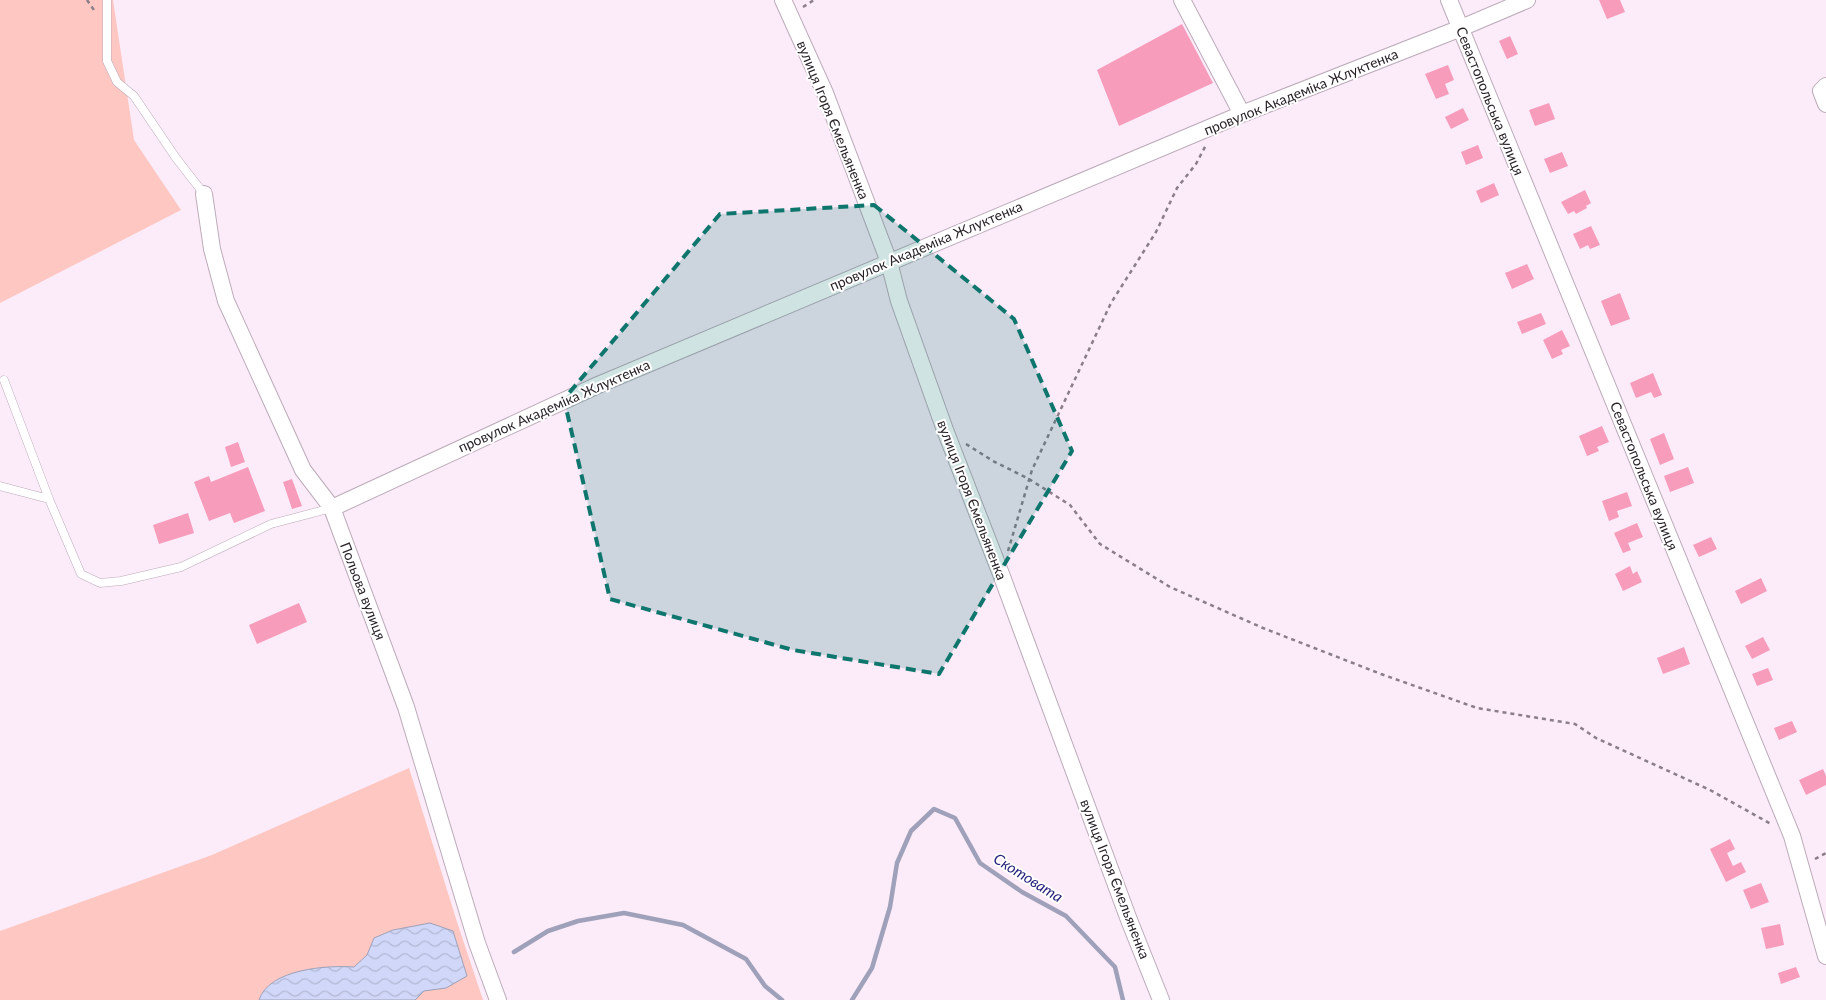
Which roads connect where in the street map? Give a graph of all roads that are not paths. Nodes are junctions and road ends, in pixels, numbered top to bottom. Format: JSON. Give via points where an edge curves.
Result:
{"nodes":[{"id":1,"x":107,"y":0,"type":"edge"},
{"id":2,"x":783,"y":0,"type":"edge"},
{"id":3,"x":1182,"y":0,"type":"edge"},
{"id":4,"x":1449,"y":0,"type":"edge"},
{"id":5,"x":1527,"y":0,"type":"edge"},
{"id":6,"x":1461,"y":28,"type":"junction"},
{"id":7,"x":1826,"y":86,"type":"edge"},
{"id":8,"x":1826,"y":104,"type":"edge"},
{"id":9,"x":1242,"y":114,"type":"junction"},
{"id":10,"x":204,"y":194,"type":"joint"},
{"id":11,"x":889,"y":262,"type":"junction"},
{"id":12,"x":4,"y":380,"type":"dead end"},
{"id":13,"x":0,"y":486,"type":"edge"},
{"id":14,"x":49,"y":498,"type":"junction"},
{"id":15,"x":332,"y":508,"type":"junction"},
{"id":16,"x":1826,"y":956,"type":"edge"},
{"id":17,"x":498,"y":1000,"type":"edge"},
{"id":18,"x":1161,"y":1000,"type":"edge"}],
"edges":[{"from":1,"to":10,"type":"lane","via":[[107,61],[117,82],[134,96]]},
{"from":2,"to":11,"type":"street","name":"вулиця Ігоря Ємельяненка","via":[[825,93]]},
{"from":3,"to":9,"type":"street"},
{"from":4,"to":6,"type":"street","name":"Севастопольська вулиця"},
{"from":5,"to":6,"type":"street","name":"провулок Академіка Жлуктенка"},
{"from":6,"to":9,"type":"street","name":"провулок Академіка Жлуктенка"},
{"from":6,"to":16,"type":"street","name":"Севастопольська вулиця","via":[[1792,836]]},
{"from":7,"to":8,"type":"street","via":[[1821,90]]},
{"from":9,"to":11,"type":"street","name":"провулок Академіка Жлуктенка"},
{"from":10,"to":15,"type":"street","name":"Польова вулиця","via":[[212,249],[226,301],[303,470]]},
{"from":11,"to":15,"type":"street","name":"провулок Академіка Жлуктенка","via":[[598,384]]},
{"from":11,"to":18,"type":"street","name":"вулиця Ігоря Ємельяненка","via":[[899,301],[945,430]]},
{"from":12,"to":14,"type":"lane"},
{"from":13,"to":14,"type":"lane"},
{"from":14,"to":15,"type":"lane","via":[[82,574],[100,582],[121,581],[180,566],[271,524]]},
{"from":15,"to":17,"type":"street","name":"Польова вулиця","via":[[406,707],[477,943]]}]}
